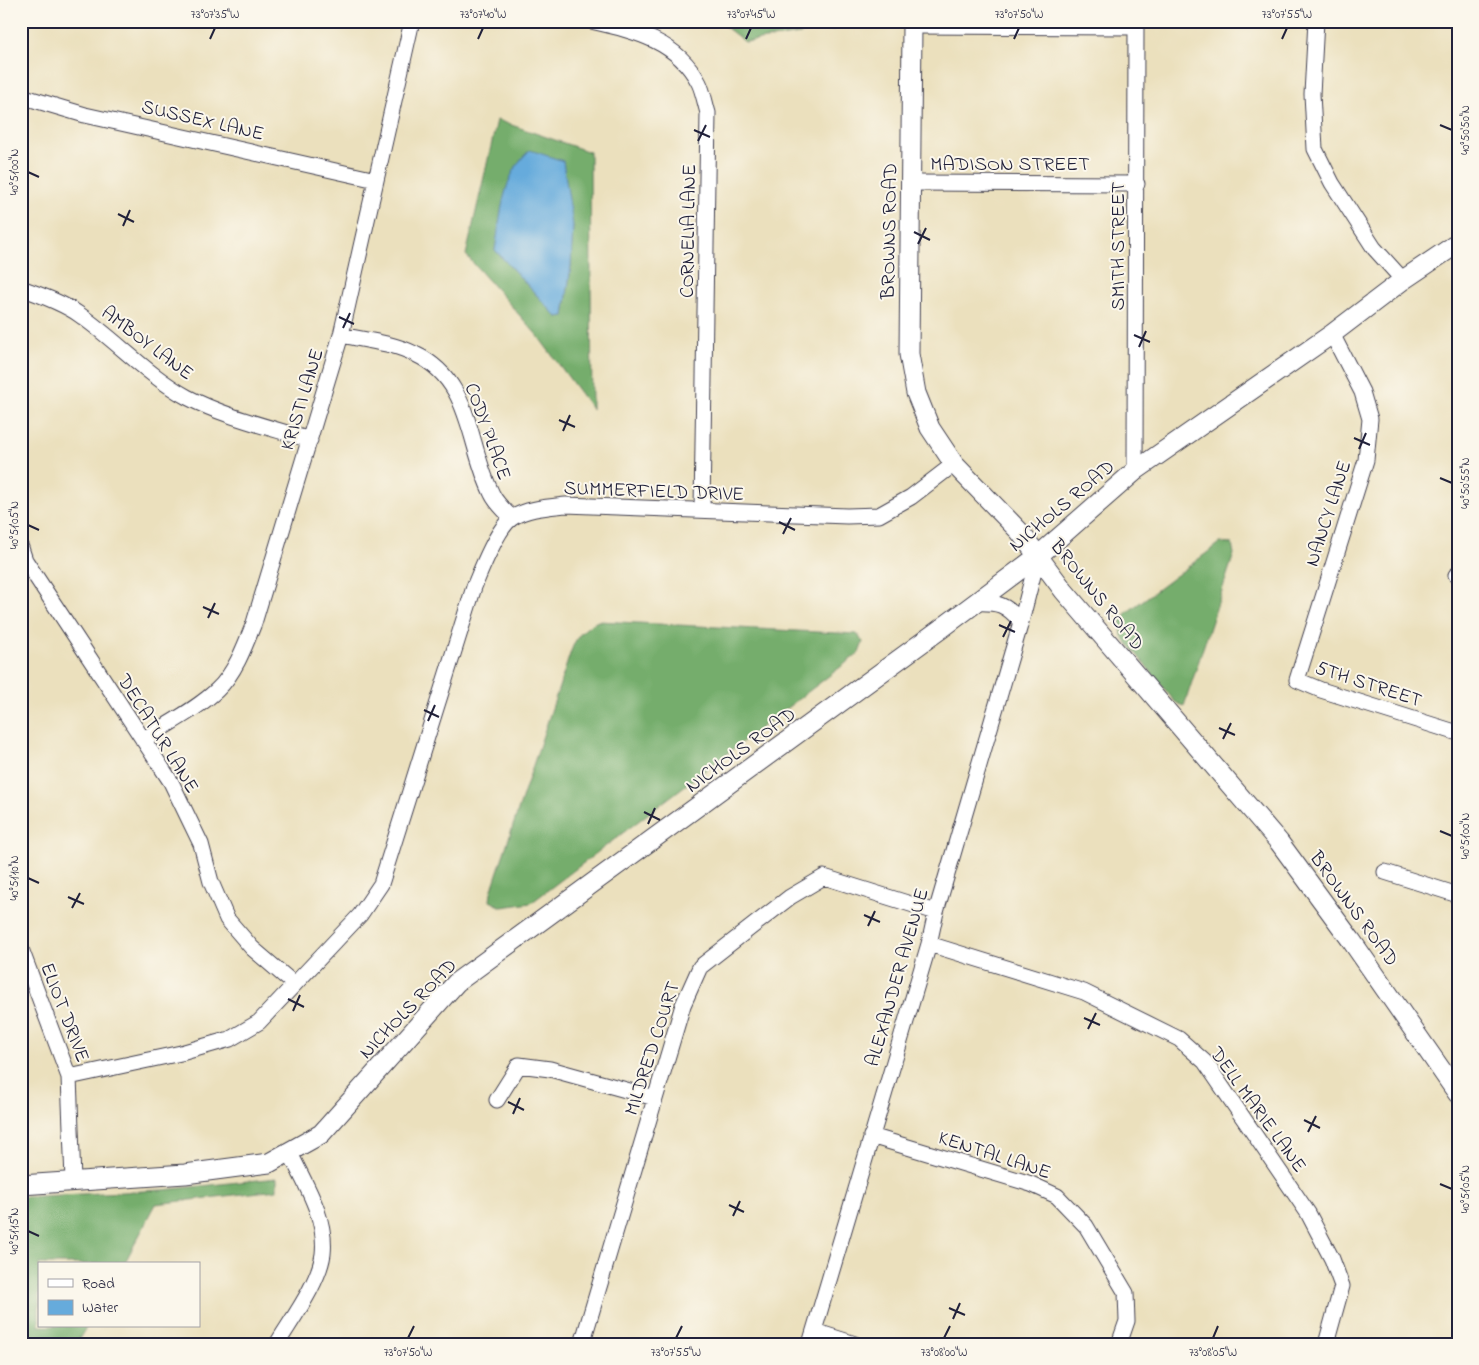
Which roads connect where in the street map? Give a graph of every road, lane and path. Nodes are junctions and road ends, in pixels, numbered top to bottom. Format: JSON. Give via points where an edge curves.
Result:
{"nodes":[{"id":1,"x":412,"y":21,"type":"edge"},
{"id":2,"x":591,"y":21,"type":"edge"},
{"id":3,"x":1316,"y":21,"type":"edge"},
{"id":4,"x":911,"y":24,"type":"edge"},
{"id":5,"x":1136,"y":24,"type":"edge"},
{"id":6,"x":21,"y":96,"type":"edge"},
{"id":7,"x":376,"y":180,"type":"junction"},
{"id":8,"x":912,"y":183,"type":"junction"},
{"id":9,"x":1137,"y":184,"type":"junction"},
{"id":10,"x":1458,"y":242,"type":"edge"},
{"id":11,"x":1403,"y":280,"type":"junction"},
{"id":12,"x":21,"y":288,"type":"edge"},
{"id":13,"x":341,"y":334,"type":"junction"},
{"id":14,"x":1332,"y":334,"type":"junction"},
{"id":15,"x":310,"y":440,"type":"junction"},
{"id":16,"x":954,"y":464,"type":"junction"},
{"id":17,"x":1135,"y":471,"type":"junction"},
{"id":18,"x":702,"y":510,"type":"junction"},
{"id":19,"x":512,"y":518,"type":"junction"},
{"id":20,"x":21,"y":548,"type":"edge"},
{"id":21,"x":1038,"y":556,"type":"junction"},
{"id":22,"x":975,"y":603,"type":"junction"},
{"id":23,"x":1021,"y":622,"type":"junction"},
{"id":24,"x":1297,"y":680,"type":"joint"},
{"id":25,"x":1458,"y":733,"type":"edge"},
{"id":26,"x":143,"y":740,"type":"junction"},
{"id":27,"x":1385,"y":872,"type":"dead end"},
{"id":28,"x":1458,"y":895,"type":"edge"},
{"id":29,"x":936,"y":912,"type":"junction"},
{"id":30,"x":929,"y":944,"type":"junction"},
{"id":31,"x":21,"y":949,"type":"edge"},
{"id":32,"x":294,"y":984,"type":"junction"},
{"id":33,"x":70,"y":1077,"type":"junction"},
{"id":34,"x":1458,"y":1094,"type":"edge"},
{"id":35,"x":655,"y":1098,"type":"junction"},
{"id":36,"x":497,"y":1100,"type":"dead end"},
{"id":37,"x":871,"y":1136,"type":"junction"},
{"id":38,"x":290,"y":1152,"type":"junction"},
{"id":39,"x":73,"y":1180,"type":"junction"},
{"id":40,"x":21,"y":1185,"type":"edge"},
{"id":41,"x":812,"y":1337,"type":"edge"},
{"id":42,"x":278,"y":1344,"type":"edge"},
{"id":43,"x":582,"y":1344,"type":"edge"},
{"id":44,"x":855,"y":1344,"type":"edge"},
{"id":45,"x":1120,"y":1344,"type":"edge"},
{"id":46,"x":1326,"y":1344,"type":"edge"}],
"edges":[{"from":1,"to":7,"type":"street","name":"KRISTI LANE"},
{"from":2,"to":18,"type":"street","name":"CORNELIA LANE","via":[[655,39],[683,60],[699,83],[708,112]]},
{"from":3,"to":11,"type":"street","via":[[1312,94],[1315,149],[1332,183],[1374,248]]},
{"from":4,"to":5,"type":"street"},
{"from":4,"to":8,"type":"street","name":"BROWNS ROAD"},
{"from":5,"to":9,"type":"street","name":"SMITH STREET"},
{"from":6,"to":7,"type":"street","name":"SUSSEX LANE","via":[[86,115]]},
{"from":7,"to":13,"type":"street","name":"KRISTI LANE"},
{"from":8,"to":9,"type":"street","name":"MADISON STREET"},
{"from":8,"to":16,"type":"street","name":"BROWNS ROAD","via":[[909,354],[916,392],[930,428]]},
{"from":9,"to":17,"type":"street","name":"SMITH STREET"},
{"from":10,"to":11,"type":"street","name":"NICHOLS ROAD"},
{"from":11,"to":14,"type":"street","name":"NICHOLS ROAD"},
{"from":12,"to":15,"type":"street","name":"AMBOY LANE","via":[[80,315],[132,359],[187,396],[211,408]]},
{"from":13,"to":15,"type":"street","name":"KRISTI LANE"},
{"from":13,"to":19,"type":"street","name":"CODY PLACE","via":[[414,353],[433,364],[449,380],[460,397],[492,496]]},
{"from":14,"to":17,"type":"street","name":"NICHOLS ROAD"},
{"from":14,"to":24,"type":"street","name":"NANCY LANE","via":[[1362,392],[1370,420],[1366,460]]},
{"from":15,"to":26,"type":"street","name":"KRISTI LANE","via":[[254,623],[229,675],[217,690]]},
{"from":16,"to":18,"type":"street","name":"SUMMERFIELD DRIVE","via":[[911,497],[879,515]]},
{"from":16,"to":21,"type":"street","name":"BROWNS ROAD","via":[[1020,532]]},
{"from":17,"to":21,"type":"street","name":"NICHOLS ROAD"},
{"from":18,"to":19,"type":"street","name":"SUMMERFIELD DRIVE","via":[[566,505]]},
{"from":19,"to":32,"type":"street","via":[[487,554],[474,586],[381,884],[360,915]]},
{"from":20,"to":26,"type":"street","name":"DECATUR LANE","via":[[25,560]]},
{"from":21,"to":22,"type":"street","name":"NICHOLS ROAD"},
{"from":21,"to":23,"type":"street","name":"ALEXANDER AVENUE"},
{"from":21,"to":34,"type":"street","name":"BROWNS ROAD","via":[[1064,591],[1279,842]]},
{"from":22,"to":23,"type":"street","via":[[997,603],[1011,610]]},
{"from":22,"to":38,"type":"street","name":"NICHOLS ROAD","via":[[457,982],[322,1134]]},
{"from":23,"to":29,"type":"street","name":"ALEXANDER AVENUE"},
{"from":24,"to":25,"type":"street","name":"5TH STREET"},
{"from":26,"to":32,"type":"street","name":"DECATUR LANE","via":[[171,782],[200,844],[211,882],[227,919],[252,948]]},
{"from":27,"to":28,"type":"street"},
{"from":29,"to":30,"type":"street","name":"ALEXANDER AVENUE"},
{"from":29,"to":35,"type":"street","name":"MILDRED COURT","via":[[824,877],[790,897],[700,967],[683,1005]]},
{"from":30,"to":37,"type":"street","name":"ALEXANDER AVENUE"},
{"from":30,"to":46,"type":"street","name":"DELL MARIE LANE","via":[[1084,992],[1180,1039],[1205,1062],[1308,1213],[1332,1259],[1342,1286]]},
{"from":31,"to":33,"type":"street","name":"ELIOT DRIVE"},
{"from":32,"to":33,"type":"street","via":[[259,1022],[230,1039]]},
{"from":33,"to":39,"type":"street","name":"ELIOT DRIVE"},
{"from":35,"to":36,"type":"street","via":[[550,1069],[519,1065]]},
{"from":35,"to":43,"type":"street","name":"MILDRED COURT"},
{"from":37,"to":41,"type":"street","name":"ALEXANDER AVENUE"},
{"from":37,"to":45,"type":"street","name":"KENTAL LANE","via":[[1031,1184],[1057,1196],[1086,1226],[1126,1294],[1127,1321]]},
{"from":38,"to":39,"type":"street","name":"NICHOLS ROAD","via":[[269,1164],[185,1174]]},
{"from":38,"to":42,"type":"street","via":[[314,1202],[322,1227],[323,1255],[314,1281]]},
{"from":39,"to":40,"type":"street","name":"NICHOLS ROAD"},
{"from":41,"to":44,"type":"street"}]}
